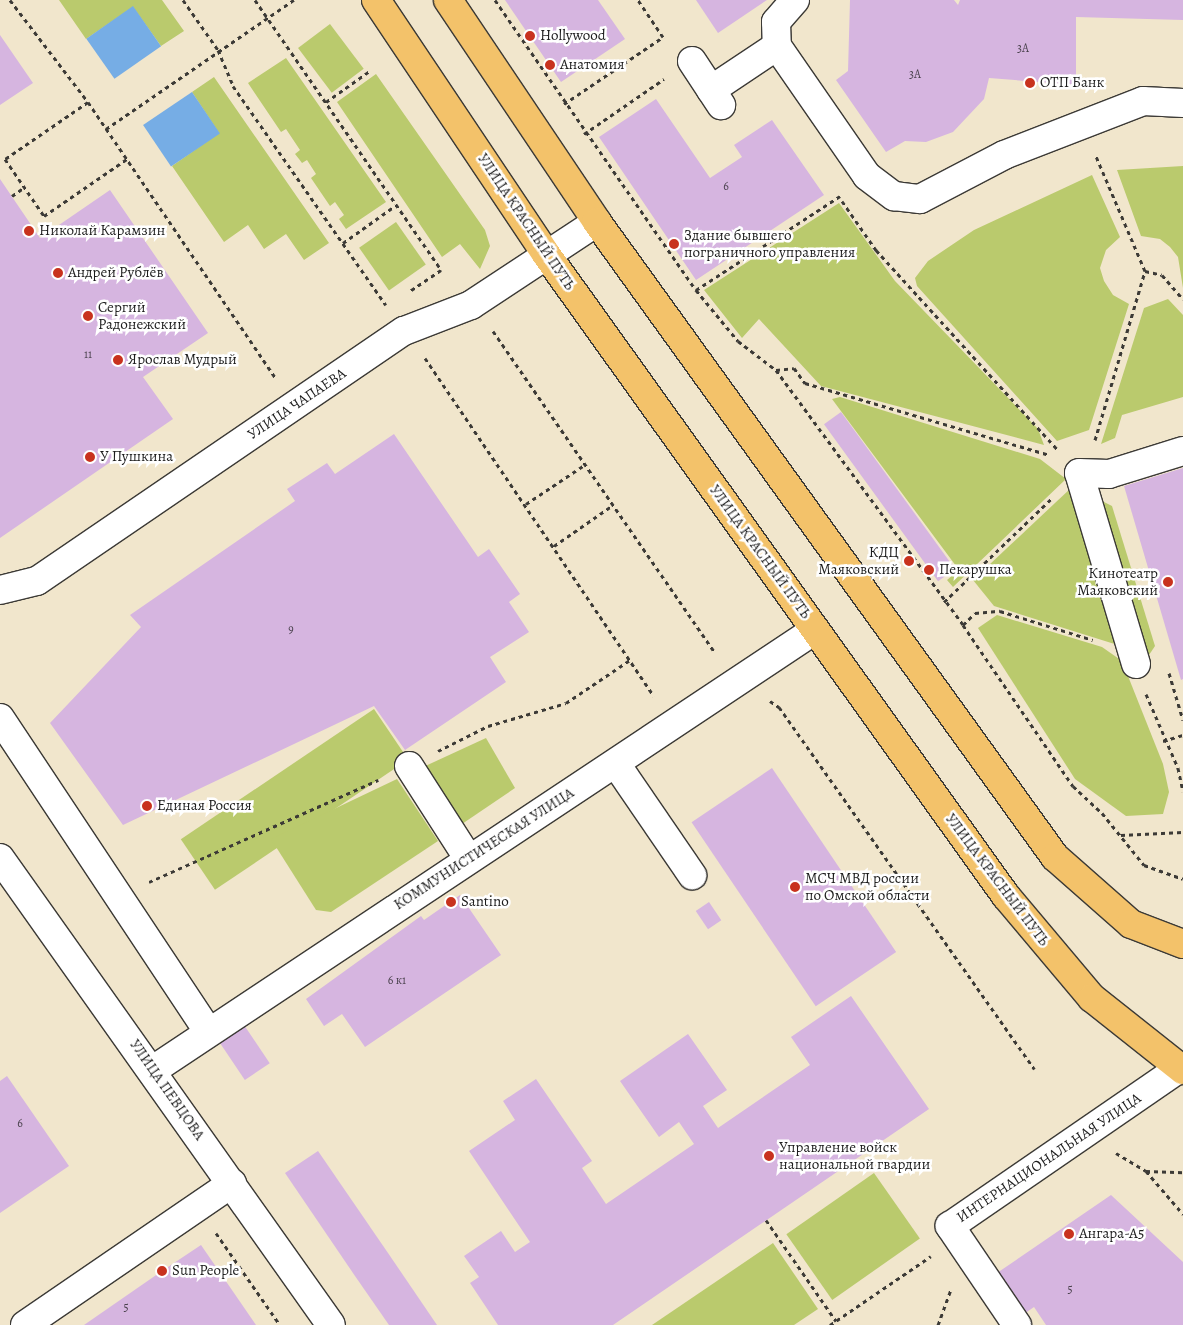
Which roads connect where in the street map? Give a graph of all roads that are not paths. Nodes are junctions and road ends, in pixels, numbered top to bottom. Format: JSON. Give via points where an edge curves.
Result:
{"nodes":[{"id":1,"x":376,"y":0,"type":"edge"},
{"id":2,"x":448,"y":0,"type":"edge"},
{"id":3,"x":795,"y":0,"type":"edge"},
{"id":4,"x":777,"y":46,"type":"junction"},
{"id":5,"x":692,"y":61,"type":"road end"},
{"id":6,"x":1183,"y":103,"type":"edge"},
{"id":7,"x":597,"y":222,"type":"junction"},
{"id":8,"x":546,"y":254,"type":"junction"},
{"id":9,"x":1183,"y":451,"type":"edge"},
{"id":10,"x":0,"y":590,"type":"edge"},
{"id":11,"x":815,"y":630,"type":"junction"},
{"id":12,"x":1136,"y":664,"type":"road end"},
{"id":13,"x":0,"y":718,"type":"edge"},
{"id":14,"x":616,"y":764,"type":"junction"},
{"id":15,"x":409,"y":766,"type":"road end"},
{"id":16,"x":0,"y":858,"type":"edge"},
{"id":17,"x":468,"y":858,"type":"junction"},
{"id":18,"x":692,"y":875,"type":"dead end"},
{"id":19,"x":1183,"y":944,"type":"edge"},
{"id":20,"x":208,"y":1031,"type":"junction"},
{"id":21,"x":1182,"y":1069,"type":"edge"},
{"id":22,"x":153,"y":1070,"type":"junction"},
{"id":23,"x":232,"y":1184,"type":"junction"},
{"id":24,"x":25,"y":1325,"type":"edge"},
{"id":25,"x":331,"y":1325,"type":"edge"},
{"id":26,"x":1017,"y":1325,"type":"edge"}],
"edges":[{"from":1,"to":8,"type":"main road","name":"УЛИЦА КРАСНЫЙ ПУТЬ"},
{"from":2,"to":7,"type":"main road"},
{"from":3,"to":4,"type":"street","via":[[776,22]]},
{"from":4,"to":5,"type":"street","via":[[716,98]]},
{"from":4,"to":6,"type":"street","via":[[867,176],[894,196],[920,199],[1004,155],[1143,101]]},
{"from":7,"to":8,"type":"street","name":"УЛИЦА ЧАПАЕВА"},
{"from":7,"to":19,"type":"main road","via":[[1055,857],[1131,924]]},
{"from":8,"to":10,"type":"street","name":"УЛИЦА ЧАПАЕВА","via":[[471,305],[404,331],[37,581]]},
{"from":8,"to":11,"type":"main road","name":"УЛИЦА КРАСНЫЙ ПУТЬ"},
{"from":9,"to":12,"type":"street","via":[[1109,474],[1074,467]]},
{"from":11,"to":14,"type":"street","name":"КОММУНИСТИЧЕСКАЯ УЛИЦА"},
{"from":11,"to":21,"type":"main road","name":"УЛИЦА КРАСНЫЙ ПУТЬ","via":[[1060,964],[1092,998]]},
{"from":13,"to":20,"type":"street"},
{"from":14,"to":17,"type":"street","name":"КОММУНИСТИЧЕСКАЯ УЛИЦА"},
{"from":14,"to":18,"type":"street"},
{"from":15,"to":17,"type":"street"},
{"from":16,"to":22,"type":"street","name":"УЛИЦА ПЕВЦОВА"},
{"from":17,"to":20,"type":"street","name":"КОММУНИСТИЧЕСКАЯ УЛИЦА"},
{"from":20,"to":22,"type":"street","name":"КОММУНИСТИЧЕСКАЯ УЛИЦА"},
{"from":21,"to":26,"type":"street","name":"ИНТЕРНАЦИОНАЛЬНАЯ УЛИЦА","via":[[950,1226]]},
{"from":22,"to":23,"type":"street","name":"УЛИЦА ПЕВЦОВА"},
{"from":23,"to":24,"type":"street"},
{"from":23,"to":25,"type":"street","name":"УЛИЦА ПЕВЦОВА"}]}
